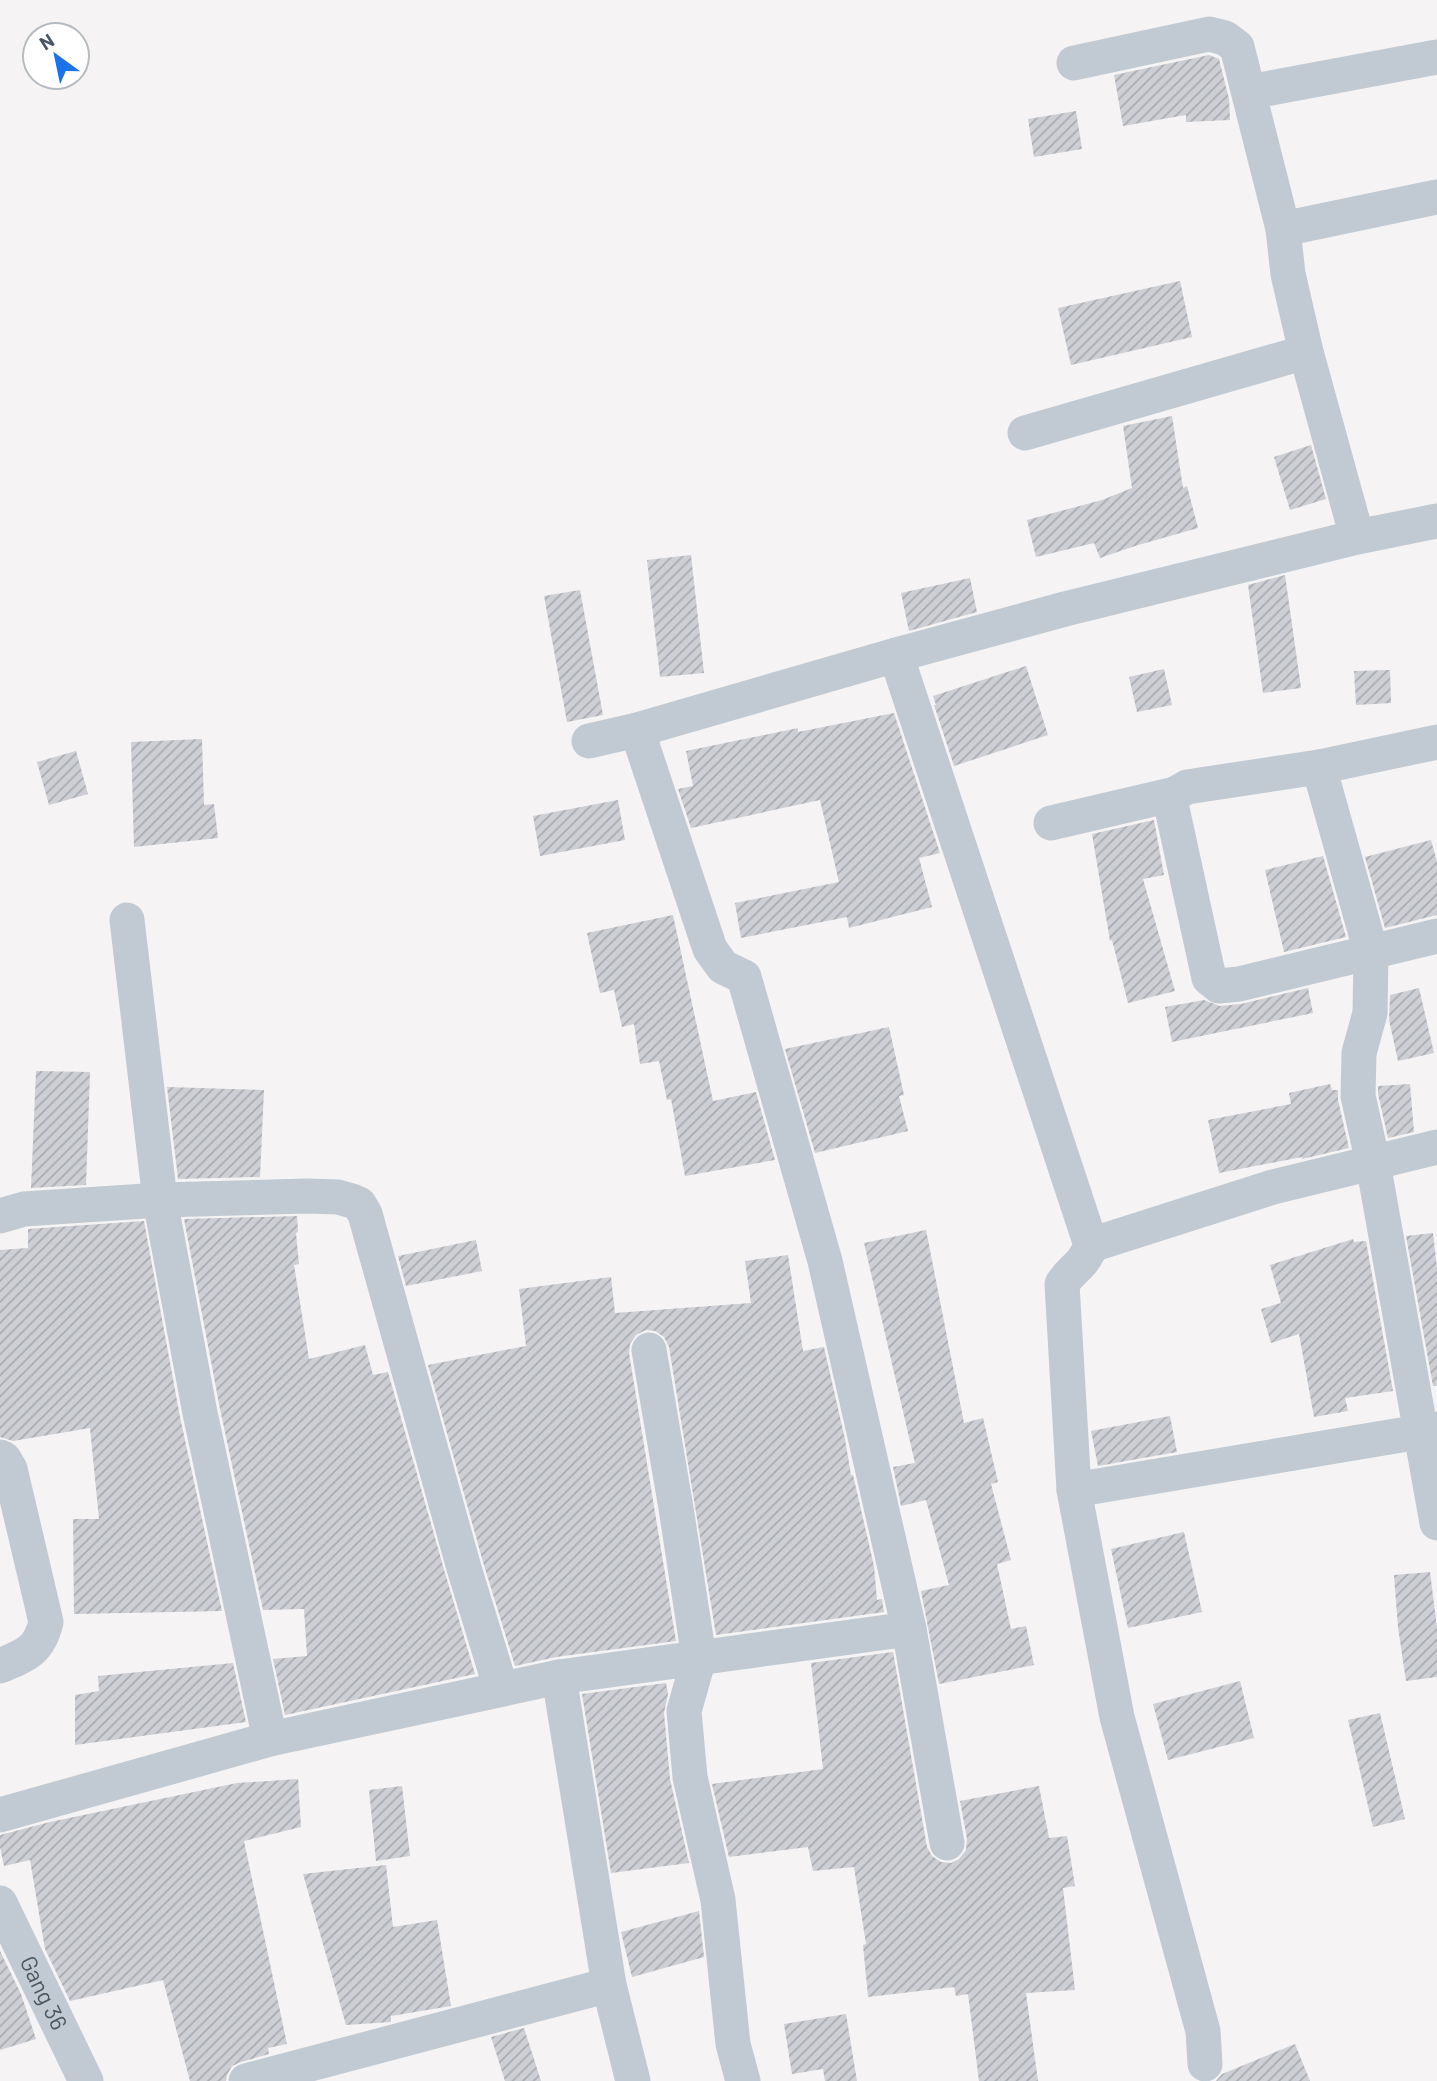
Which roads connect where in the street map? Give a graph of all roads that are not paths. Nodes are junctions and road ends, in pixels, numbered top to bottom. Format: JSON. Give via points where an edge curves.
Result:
{"nodes":[{"id":1,"x":1437,"y":57,"type":"edge"},
{"id":2,"x":1074,"y":63,"type":"dead end"},
{"id":3,"x":1249,"y":92,"type":"junction"},
{"id":4,"x":1437,"y":197,"type":"edge"},
{"id":5,"x":1283,"y":229,"type":"junction"},
{"id":6,"x":1306,"y":352,"type":"junction"},
{"id":7,"x":1025,"y":433,"type":"dead end"},
{"id":8,"x":1437,"y":522,"type":"edge"},
{"id":9,"x":1357,"y":537,"type":"junction"},
{"id":10,"x":896,"y":655,"type":"junction"},
{"id":11,"x":637,"y":730,"type":"junction"},
{"id":12,"x":589,"y":741,"type":"dead end"},
{"id":13,"x":1437,"y":743,"type":"edge"},
{"id":14,"x":1319,"y":768,"type":"junction"},
{"id":15,"x":1175,"y":794,"type":"junction"},
{"id":16,"x":1051,"y":823,"type":"dead end"},
{"id":17,"x":127,"y":920,"type":"dead end"},
{"id":18,"x":1437,"y":936,"type":"edge"},
{"id":19,"x":1371,"y":952,"type":"junction"},
{"id":20,"x":1437,"y":1147,"type":"edge"},
{"id":21,"x":1373,"y":1163,"type":"junction"},
{"id":22,"x":160,"y":1200,"type":"junction"},
{"id":23,"x":0,"y":1216,"type":"edge"},
{"id":24,"x":1091,"y":1245,"type":"junction"},
{"id":25,"x":649,"y":1350,"type":"dead end"},
{"id":26,"x":1429,"y":1430,"type":"edge"},
{"id":27,"x":0,"y":1457,"type":"edge"},
{"id":28,"x":1074,"y":1490,"type":"junction"},
{"id":29,"x":1437,"y":1523,"type":"edge"},
{"id":30,"x":909,"y":1629,"type":"junction"},
{"id":31,"x":699,"y":1658,"type":"junction"},
{"id":32,"x":0,"y":1666,"type":"edge"},
{"id":33,"x":559,"y":1677,"type":"junction"},
{"id":34,"x":501,"y":1689,"type":"junction"},
{"id":35,"x":270,"y":1739,"type":"junction"},
{"id":36,"x":0,"y":1815,"type":"edge"},
{"id":37,"x":947,"y":1843,"type":"dead end"},
{"id":38,"x":0,"y":1903,"type":"edge"},
{"id":39,"x":609,"y":1985,"type":"junction"},
{"id":40,"x":1205,"y":2064,"type":"dead end"},
{"id":41,"x":86,"y":2081,"type":"edge"},
{"id":42,"x":246,"y":2081,"type":"edge"},
{"id":43,"x":633,"y":2081,"type":"edge"},
{"id":44,"x":743,"y":2081,"type":"edge"}],
"edges":[{"from":1,"to":3,"type":"street"},
{"from":2,"to":3,"type":"street","via":[[1209,34],[1237,47]]},
{"from":3,"to":5,"type":"street"},
{"from":4,"to":5,"type":"street"},
{"from":5,"to":6,"type":"street"},
{"from":6,"to":7,"type":"street"},
{"from":6,"to":9,"type":"street"},
{"from":8,"to":9,"type":"street"},
{"from":9,"to":10,"type":"street"},
{"from":10,"to":11,"type":"street"},
{"from":10,"to":24,"type":"street"},
{"from":11,"to":12,"type":"street"},
{"from":11,"to":30,"type":"street","via":[[710,949],[723,967],[744,977],[825,1261]]},
{"from":13,"to":14,"type":"street"},
{"from":14,"to":15,"type":"street","via":[[1187,787]]},
{"from":14,"to":19,"type":"street"},
{"from":15,"to":16,"type":"street"},
{"from":15,"to":19,"type":"street","via":[[1171,804],[1209,978],[1219,986],[1238,984]]},
{"from":17,"to":22,"type":"street"},
{"from":18,"to":19,"type":"street"},
{"from":19,"to":21,"type":"street","via":[[1370,1013],[1359,1053],[1358,1096]]},
{"from":20,"to":21,"type":"street"},
{"from":21,"to":24,"type":"street","via":[[1273,1187]]},
{"from":21,"to":26,"type":"street"},
{"from":22,"to":23,"type":"street","via":[[24,1209]]},
{"from":22,"to":34,"type":"street","via":[[338,1196],[359,1204]]},
{"from":22,"to":35,"type":"street"},
{"from":24,"to":28,"type":"street","via":[[1086,1259],[1062,1284]]},
{"from":25,"to":31,"type":"street"},
{"from":26,"to":28,"type":"street"},
{"from":26,"to":29,"type":"street"},
{"from":27,"to":32,"type":"street","via":[[10,1469],[46,1622],[29,1654]]},
{"from":28,"to":40,"type":"street","via":[[1117,1717],[1203,2031]]},
{"from":30,"to":31,"type":"street"},
{"from":30,"to":37,"type":"street"},
{"from":31,"to":33,"type":"street"},
{"from":31,"to":44,"type":"street","via":[[684,1711],[690,1777],[718,1900],[733,2044]]},
{"from":33,"to":34,"type":"street"},
{"from":33,"to":39,"type":"street"},
{"from":34,"to":35,"type":"street"},
{"from":35,"to":36,"type":"street"},
{"from":38,"to":41,"type":"street","name":"Gang 36"},
{"from":39,"to":42,"type":"street"},
{"from":39,"to":43,"type":"street"}]}
